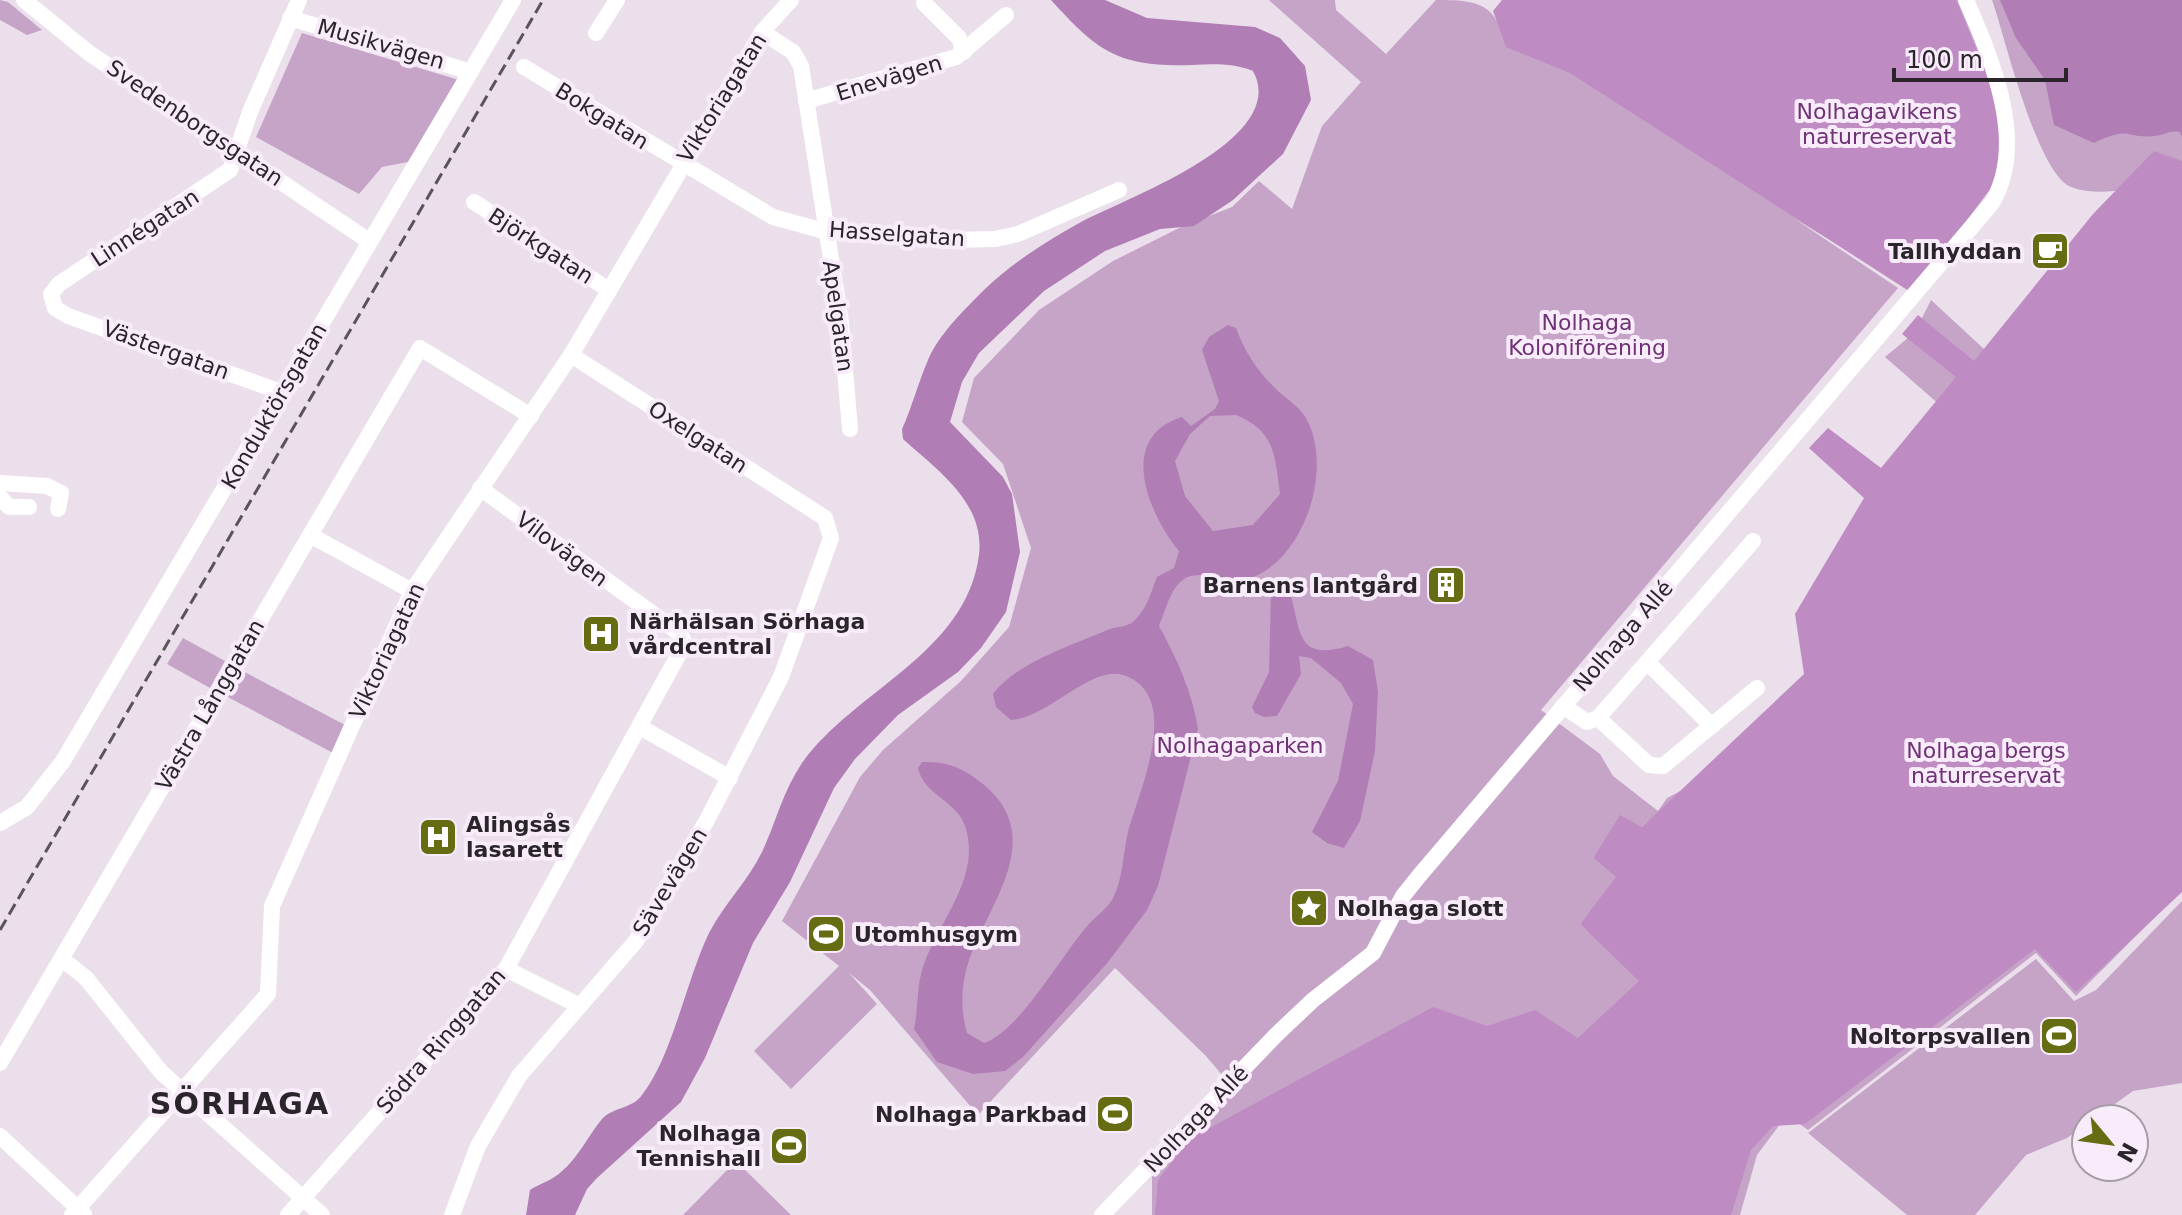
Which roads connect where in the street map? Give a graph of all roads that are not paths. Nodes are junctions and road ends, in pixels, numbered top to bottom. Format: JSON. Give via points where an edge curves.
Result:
{"nodes":[{"id":1,"x":24,"y":0,"type":"edge"},
{"id":2,"x":299,"y":0,"type":"edge"},
{"id":3,"x":513,"y":0,"type":"edge"},
{"id":4,"x":617,"y":0,"type":"edge"},
{"id":5,"x":1966,"y":0,"type":"edge"},
{"id":6,"x":786,"y":2,"type":"edge"},
{"id":7,"x":924,"y":3,"type":"dead end"},
{"id":8,"x":1006,"y":15,"type":"dead end"},
{"id":9,"x":290,"y":18,"type":"junction"},
{"id":10,"x":762,"y":32,"type":"junction"},
{"id":11,"x":596,"y":33,"type":"dead end"},
{"id":12,"x":964,"y":52,"type":"junction"},
{"id":13,"x":524,"y":67,"type":"dead end"},
{"id":14,"x":471,"y":72,"type":"junction"},
{"id":15,"x":806,"y":101,"type":"junction"},
{"id":16,"x":237,"y":149,"type":"junction"},
{"id":17,"x":682,"y":163,"type":"junction"},
{"id":18,"x":1119,"y":190,"type":"dead end"},
{"id":19,"x":474,"y":202,"type":"dead end"},
{"id":20,"x":824,"y":231,"type":"junction"},
{"id":21,"x":369,"y":241,"type":"junction"},
{"id":22,"x":609,"y":290,"type":"junction"},
{"id":23,"x":52,"y":302,"type":"joint"},
{"id":24,"x":571,"y":355,"type":"junction"},
{"id":25,"x":284,"y":393,"type":"junction"},
{"id":26,"x":531,"y":416,"type":"junction"},
{"id":27,"x":850,"y":429,"type":"dead end"},
{"id":28,"x":0,"y":483,"type":"edge"},
{"id":29,"x":480,"y":488,"type":"junction"},
{"id":30,"x":0,"y":497,"type":"edge"},
{"id":31,"x":29,"y":507,"type":"dead end"},
{"id":32,"x":58,"y":509,"type":"dead end"},
{"id":33,"x":825,"y":518,"type":"joint"},
{"id":34,"x":310,"y":535,"type":"junction"},
{"id":35,"x":1753,"y":541,"type":"dead end"},
{"id":36,"x":412,"y":591,"type":"junction"},
{"id":37,"x":683,"y":639,"type":"joint"},
{"id":38,"x":1648,"y":663,"type":"junction"},
{"id":39,"x":1757,"y":688,"type":"dead end"},
{"id":40,"x":1563,"y":706,"type":"junction"},
{"id":41,"x":1598,"y":718,"type":"junction"},
{"id":42,"x":1712,"y":726,"type":"junction"},
{"id":43,"x":640,"y":727,"type":"junction"},
{"id":44,"x":730,"y":778,"type":"junction"},
{"id":45,"x":0,"y":823,"type":"edge"},
{"id":46,"x":62,"y":959,"type":"junction"},
{"id":47,"x":506,"y":969,"type":"junction"},
{"id":48,"x":578,"y":1005,"type":"junction"},
{"id":49,"x":0,"y":1063,"type":"edge"},
{"id":50,"x":184,"y":1091,"type":"junction"},
{"id":51,"x":0,"y":1136,"type":"edge"},
{"id":52,"x":303,"y":1198,"type":"junction"},
{"id":53,"x":78,"y":1213,"type":"edge"},
{"id":54,"x":288,"y":1215,"type":"edge"},
{"id":55,"x":322,"y":1215,"type":"edge"},
{"id":56,"x":452,"y":1215,"type":"edge"},
{"id":57,"x":1102,"y":1215,"type":"edge"}],
"edges":[{"from":1,"to":16,"type":"street","name":"Svedenborgsgatan","via":[[89,53]]},
{"from":2,"to":9,"type":"street","name":"Linnégatan"},
{"from":3,"to":14,"type":"street","name":"Konduktörsgatan"},
{"from":4,"to":11,"type":"street"},
{"from":5,"to":40,"type":"street","name":"Nolhaga Allé","via":[[2002,95],[2004,171],[1997,196]]},
{"from":6,"to":10,"type":"street","name":"Viktoriagatan"},
{"from":7,"to":12,"type":"street","via":[[959,38]]},
{"from":8,"to":12,"type":"street","name":"Enevägen"},
{"from":9,"to":14,"type":"street","name":"Musikvägen"},
{"from":9,"to":16,"type":"street","name":"Linnégatan"},
{"from":10,"to":15,"type":"street","name":"Apelgatan","via":[[793,52],[801,66]]},
{"from":10,"to":17,"type":"street","name":"Viktoriagatan"},
{"from":12,"to":15,"type":"street","name":"Enevägen"},
{"from":13,"to":17,"type":"street","name":"Bokgatan"},
{"from":14,"to":21,"type":"street","name":"Konduktörsgatan"},
{"from":15,"to":20,"type":"street","name":"Apelgatan"},
{"from":16,"to":21,"type":"street","name":"Svedenborgsgatan"},
{"from":16,"to":23,"type":"street","name":"Linnégatan","via":[[232,167],[214,184],[59,284]]},
{"from":17,"to":20,"type":"street","name":"Hasselgatan","via":[[773,217]]},
{"from":17,"to":22,"type":"street","name":"Viktoriagatan"},
{"from":18,"to":20,"type":"street","name":"Hasselgatan","via":[[995,239]]},
{"from":19,"to":22,"type":"street","name":"Björkgatan"},
{"from":20,"to":27,"type":"street","name":"Apelgatan","via":[[843,337]]},
{"from":21,"to":25,"type":"street","name":"Konduktörsgatan"},
{"from":22,"to":24,"type":"street","name":"Viktoriagatan"},
{"from":23,"to":25,"type":"street","name":"Västergatan","via":[[68,316]]},
{"from":24,"to":26,"type":"street","name":"Viktoriagatan"},
{"from":24,"to":33,"type":"street","name":"Oxelgatan"},
{"from":25,"to":45,"type":"street","name":"Konduktörsgatan","via":[[63,761],[27,807]]},
{"from":26,"to":29,"type":"street","name":"Viktoriagatan"},
{"from":26,"to":34,"type":"street","name":"Västra Långgatan","via":[[420,348]]},
{"from":28,"to":32,"type":"street","via":[[47,486],[61,493]]},
{"from":29,"to":36,"type":"street","name":"Viktoriagatan"},
{"from":29,"to":37,"type":"street","name":"Vilovägen"},
{"from":30,"to":31,"type":"street","via":[[9,507]]},
{"from":33,"to":44,"type":"street","name":"Sävevägen","via":[[831,538],[798,635]]},
{"from":34,"to":36,"type":"street"},
{"from":34,"to":46,"type":"street","name":"Västra Långgatan"},
{"from":35,"to":38,"type":"street"},
{"from":36,"to":50,"type":"street","name":"Viktoriagatan","via":[[272,906],[268,994]]},
{"from":37,"to":43,"type":"street","name":"Södra Ringgatan"},
{"from":38,"to":41,"type":"street"},
{"from":38,"to":42,"type":"street"},
{"from":39,"to":42,"type":"street"},
{"from":40,"to":41,"type":"street","via":[[1587,722]]},
{"from":40,"to":57,"type":"street","name":"Nolhaga Allé","via":[[1403,896],[1373,953],[1277,1034]]},
{"from":41,"to":42,"type":"street","via":[[1649,765],[1663,766]]},
{"from":43,"to":44,"type":"street"},
{"from":43,"to":47,"type":"street","name":"Södra Ringgatan"},
{"from":44,"to":48,"type":"street","name":"Sävevägen","via":[[636,941]]},
{"from":46,"to":49,"type":"street","name":"Västra Långgatan"},
{"from":46,"to":50,"type":"street","via":[[86,978],[161,1072]]},
{"from":47,"to":48,"type":"street"},
{"from":47,"to":52,"type":"street","name":"Södra Ringgatan"},
{"from":48,"to":56,"type":"street","name":"Sävevägen","via":[[519,1076],[489,1123]]},
{"from":50,"to":52,"type":"street"},
{"from":50,"to":53,"type":"street","name":"Viktoriagatan"},
{"from":51,"to":53,"type":"street"},
{"from":52,"to":54,"type":"street","name":"Södra Ringgatan"},
{"from":52,"to":55,"type":"street"}]}
